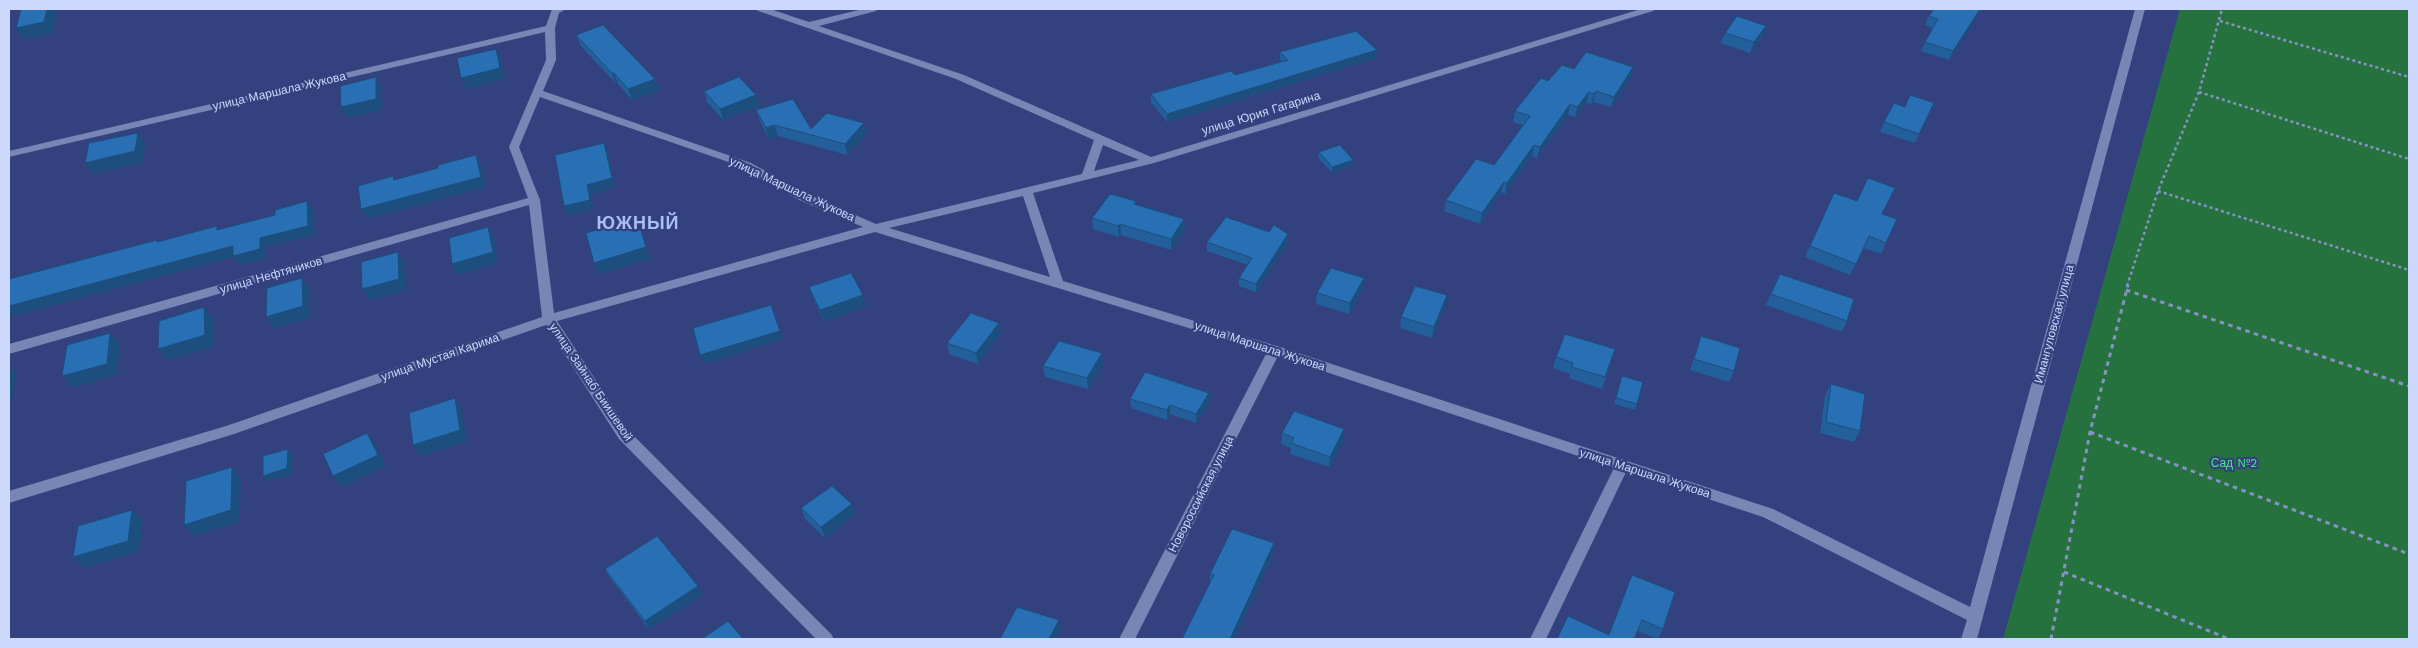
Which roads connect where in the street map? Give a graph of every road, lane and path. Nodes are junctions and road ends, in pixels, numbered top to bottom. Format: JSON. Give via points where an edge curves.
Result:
{"nodes":[{"id":1,"x":561,"y":9,"type":"edge"},
{"id":2,"x":762,"y":9,"type":"edge"},
{"id":3,"x":873,"y":9,"type":"edge"},
{"id":4,"x":1650,"y":9,"type":"edge"},
{"id":5,"x":2140,"y":9,"type":"edge"},
{"id":6,"x":2222,"y":9,"type":"edge"},
{"id":7,"x":2220,"y":21,"type":"junction"},
{"id":8,"x":810,"y":26,"type":"junction"},
{"id":9,"x":550,"y":28,"type":"junction"},
{"id":10,"x":2409,"y":77,"type":"edge"},
{"id":11,"x":2199,"y":92,"type":"junction"},
{"id":12,"x":539,"y":93,"type":"junction"},
{"id":13,"x":1100,"y":139,"type":"junction"},
{"id":14,"x":9,"y":154,"type":"edge"},
{"id":15,"x":2409,"y":158,"type":"edge"},
{"id":16,"x":1150,"y":161,"type":"junction"},
{"id":17,"x":1087,"y":176,"type":"junction"},
{"id":18,"x":1027,"y":191,"type":"junction"},
{"id":19,"x":2158,"y":191,"type":"junction"},
{"id":20,"x":534,"y":200,"type":"junction"},
{"id":21,"x":875,"y":228,"type":"junction"},
{"id":22,"x":2409,"y":270,"type":"edge"},
{"id":23,"x":1058,"y":283,"type":"junction"},
{"id":24,"x":2126,"y":290,"type":"junction"},
{"id":25,"x":549,"y":319,"type":"junction"},
{"id":26,"x":9,"y":349,"type":"edge"},
{"id":27,"x":1275,"y":350,"type":"junction"},
{"id":28,"x":2409,"y":386,"type":"edge"},
{"id":29,"x":2090,"y":432,"type":"junction"},
{"id":30,"x":1622,"y":466,"type":"junction"},
{"id":31,"x":9,"y":497,"type":"edge"},
{"id":32,"x":2409,"y":554,"type":"edge"},
{"id":33,"x":2064,"y":572,"type":"junction"},
{"id":34,"x":1975,"y":617,"type":"junction"},
{"id":35,"x":826,"y":639,"type":"edge"},
{"id":36,"x":1127,"y":639,"type":"edge"},
{"id":37,"x":1538,"y":639,"type":"edge"},
{"id":38,"x":1968,"y":639,"type":"edge"},
{"id":39,"x":2051,"y":639,"type":"edge"},
{"id":40,"x":2229,"y":639,"type":"edge"}],
"edges":[{"from":1,"to":9,"type":"street","via":[[555,11]]},
{"from":2,"to":8,"type":"street"},
{"from":3,"to":8,"type":"street"},
{"from":4,"to":16,"type":"street","name":"улица Юрия Гагарина"},
{"from":5,"to":34,"type":"street","name":"Имангуловская улица"},
{"from":6,"to":7,"type":"path"},
{"from":7,"to":10,"type":"path"},
{"from":7,"to":11,"type":"path"},
{"from":8,"to":13,"type":"street","via":[[960,77]]},
{"from":9,"to":12,"type":"street","name":"улица Зайнаб Биишевой","via":[[551,60]]},
{"from":9,"to":14,"type":"street","name":"улица Маршала Жукова"},
{"from":11,"to":15,"type":"path"},
{"from":11,"to":19,"type":"path"},
{"from":12,"to":20,"type":"street","name":"улица Зайнаб Биишевой","via":[[514,147]]},
{"from":12,"to":21,"type":"street","name":"улица Маршала Жукова","via":[[747,165],[801,196]]},
{"from":13,"to":16,"type":"street"},
{"from":13,"to":17,"type":"street"},
{"from":16,"to":17,"type":"street","name":"улица Юрия Гагарина"},
{"from":17,"to":18,"type":"street","name":"улица Юрия Гагарина"},
{"from":18,"to":21,"type":"street","name":"улица Юрия Гагарина"},
{"from":18,"to":23,"type":"street"},
{"from":19,"to":22,"type":"path"},
{"from":19,"to":24,"type":"path"},
{"from":20,"to":25,"type":"street","name":"улица Зайнаб Биишевой"},
{"from":20,"to":26,"type":"street","name":"улица Нефтяников"},
{"from":21,"to":23,"type":"street","name":"улица Маршала Жукова"},
{"from":21,"to":25,"type":"street","name":"улица Мустая Карима"},
{"from":23,"to":27,"type":"street","name":"улица Маршала Жукова"},
{"from":24,"to":28,"type":"path"},
{"from":24,"to":29,"type":"path"},
{"from":25,"to":31,"type":"street","name":"улица Мустая Карима","via":[[229,430]]},
{"from":25,"to":35,"type":"street","name":"улица Зайнаб Биишевой","via":[[624,435]]},
{"from":27,"to":30,"type":"street","name":"улица Маршала Жукова"},
{"from":27,"to":36,"type":"street","name":"Новороссийская улица"},
{"from":29,"to":32,"type":"path"},
{"from":29,"to":33,"type":"path"},
{"from":30,"to":34,"type":"street","name":"улица Маршала Жукова","via":[[1768,513]]},
{"from":30,"to":37,"type":"street"},
{"from":33,"to":39,"type":"path"},
{"from":33,"to":40,"type":"path"},
{"from":34,"to":38,"type":"street","name":"Имангуловская улица"}]}
